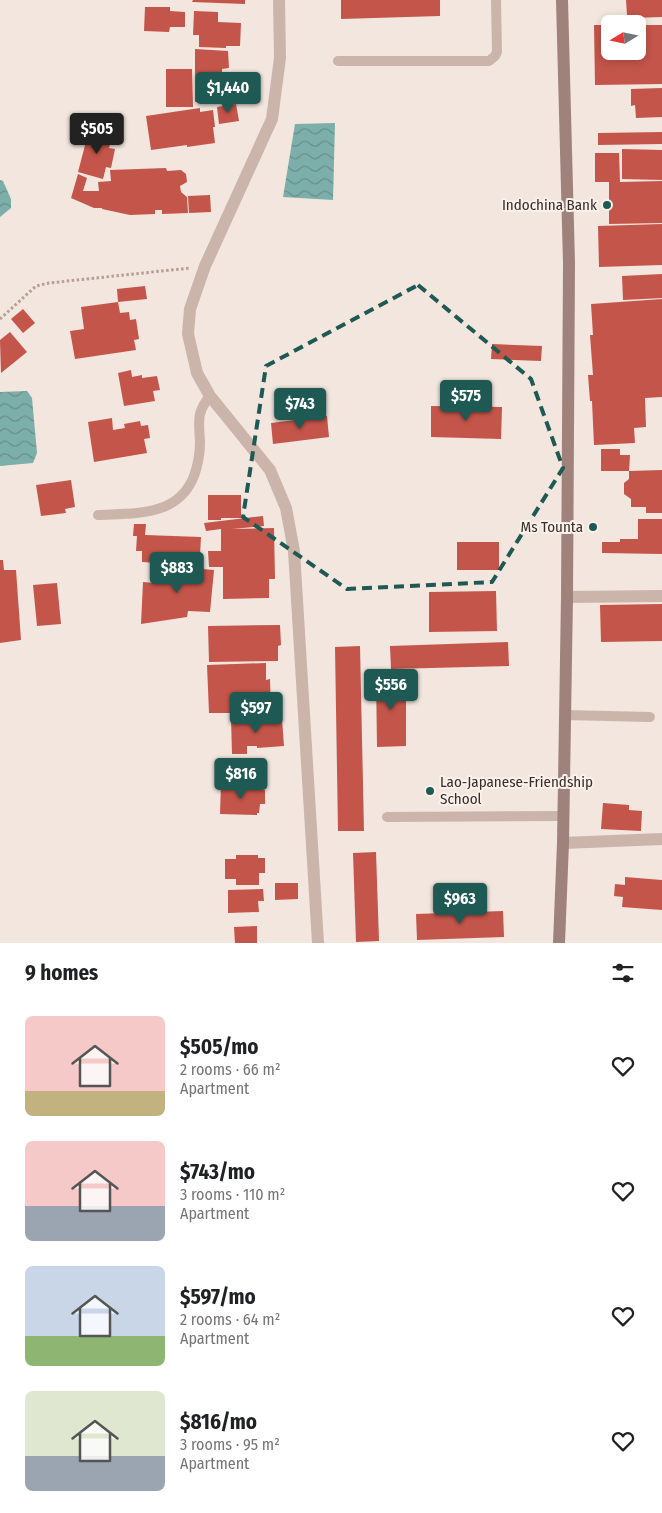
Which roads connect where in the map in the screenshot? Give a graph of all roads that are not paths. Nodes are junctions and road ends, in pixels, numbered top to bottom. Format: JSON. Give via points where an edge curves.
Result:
{"nodes":[{"id":1,"x":279,"y":0,"type":"edge"},
{"id":2,"x":496,"y":0,"type":"edge"},
{"id":3,"x":562,"y":0,"type":"edge"},
{"id":4,"x":338,"y":60,"type":"dead end"},
{"id":5,"x":210,"y":396,"type":"junction"},
{"id":6,"x":98,"y":515,"type":"dead end"},
{"id":7,"x":662,"y":596,"type":"edge"},
{"id":8,"x":567,"y":597,"type":"junction"},
{"id":9,"x":565,"y":715,"type":"junction"},
{"id":10,"x":650,"y":717,"type":"dead end"},
{"id":11,"x":563,"y":816,"type":"junction"},
{"id":12,"x":387,"y":817,"type":"dead end"},
{"id":13,"x":662,"y":839,"type":"edge"},
{"id":14,"x":563,"y":843,"type":"junction"},
{"id":15,"x":318,"y":943,"type":"edge"},
{"id":16,"x":559,"y":943,"type":"edge"}],
"edges":[{"from":1,"to":5,"type":"street","via":[[280,58],[272,119],[205,266],[190,309],[188,334],[197,373]]},
{"from":2,"to":4,"type":"lane","via":[[497,52],[489,61]]},
{"from":3,"to":8,"type":"street","via":[[569,263]]},
{"from":5,"to":6,"type":"lane","via":[[198,417],[198,465],[190,487],[168,506],[138,513]]},
{"from":5,"to":15,"type":"street","via":[[270,470],[286,508],[294,552]]},
{"from":7,"to":8,"type":"street"},
{"from":8,"to":9,"type":"street"},
{"from":9,"to":10,"type":"lane"},
{"from":9,"to":11,"type":"street"},
{"from":11,"to":12,"type":"lane"},
{"from":11,"to":14,"type":"street"},
{"from":13,"to":14,"type":"street"},
{"from":14,"to":16,"type":"street"}]}
